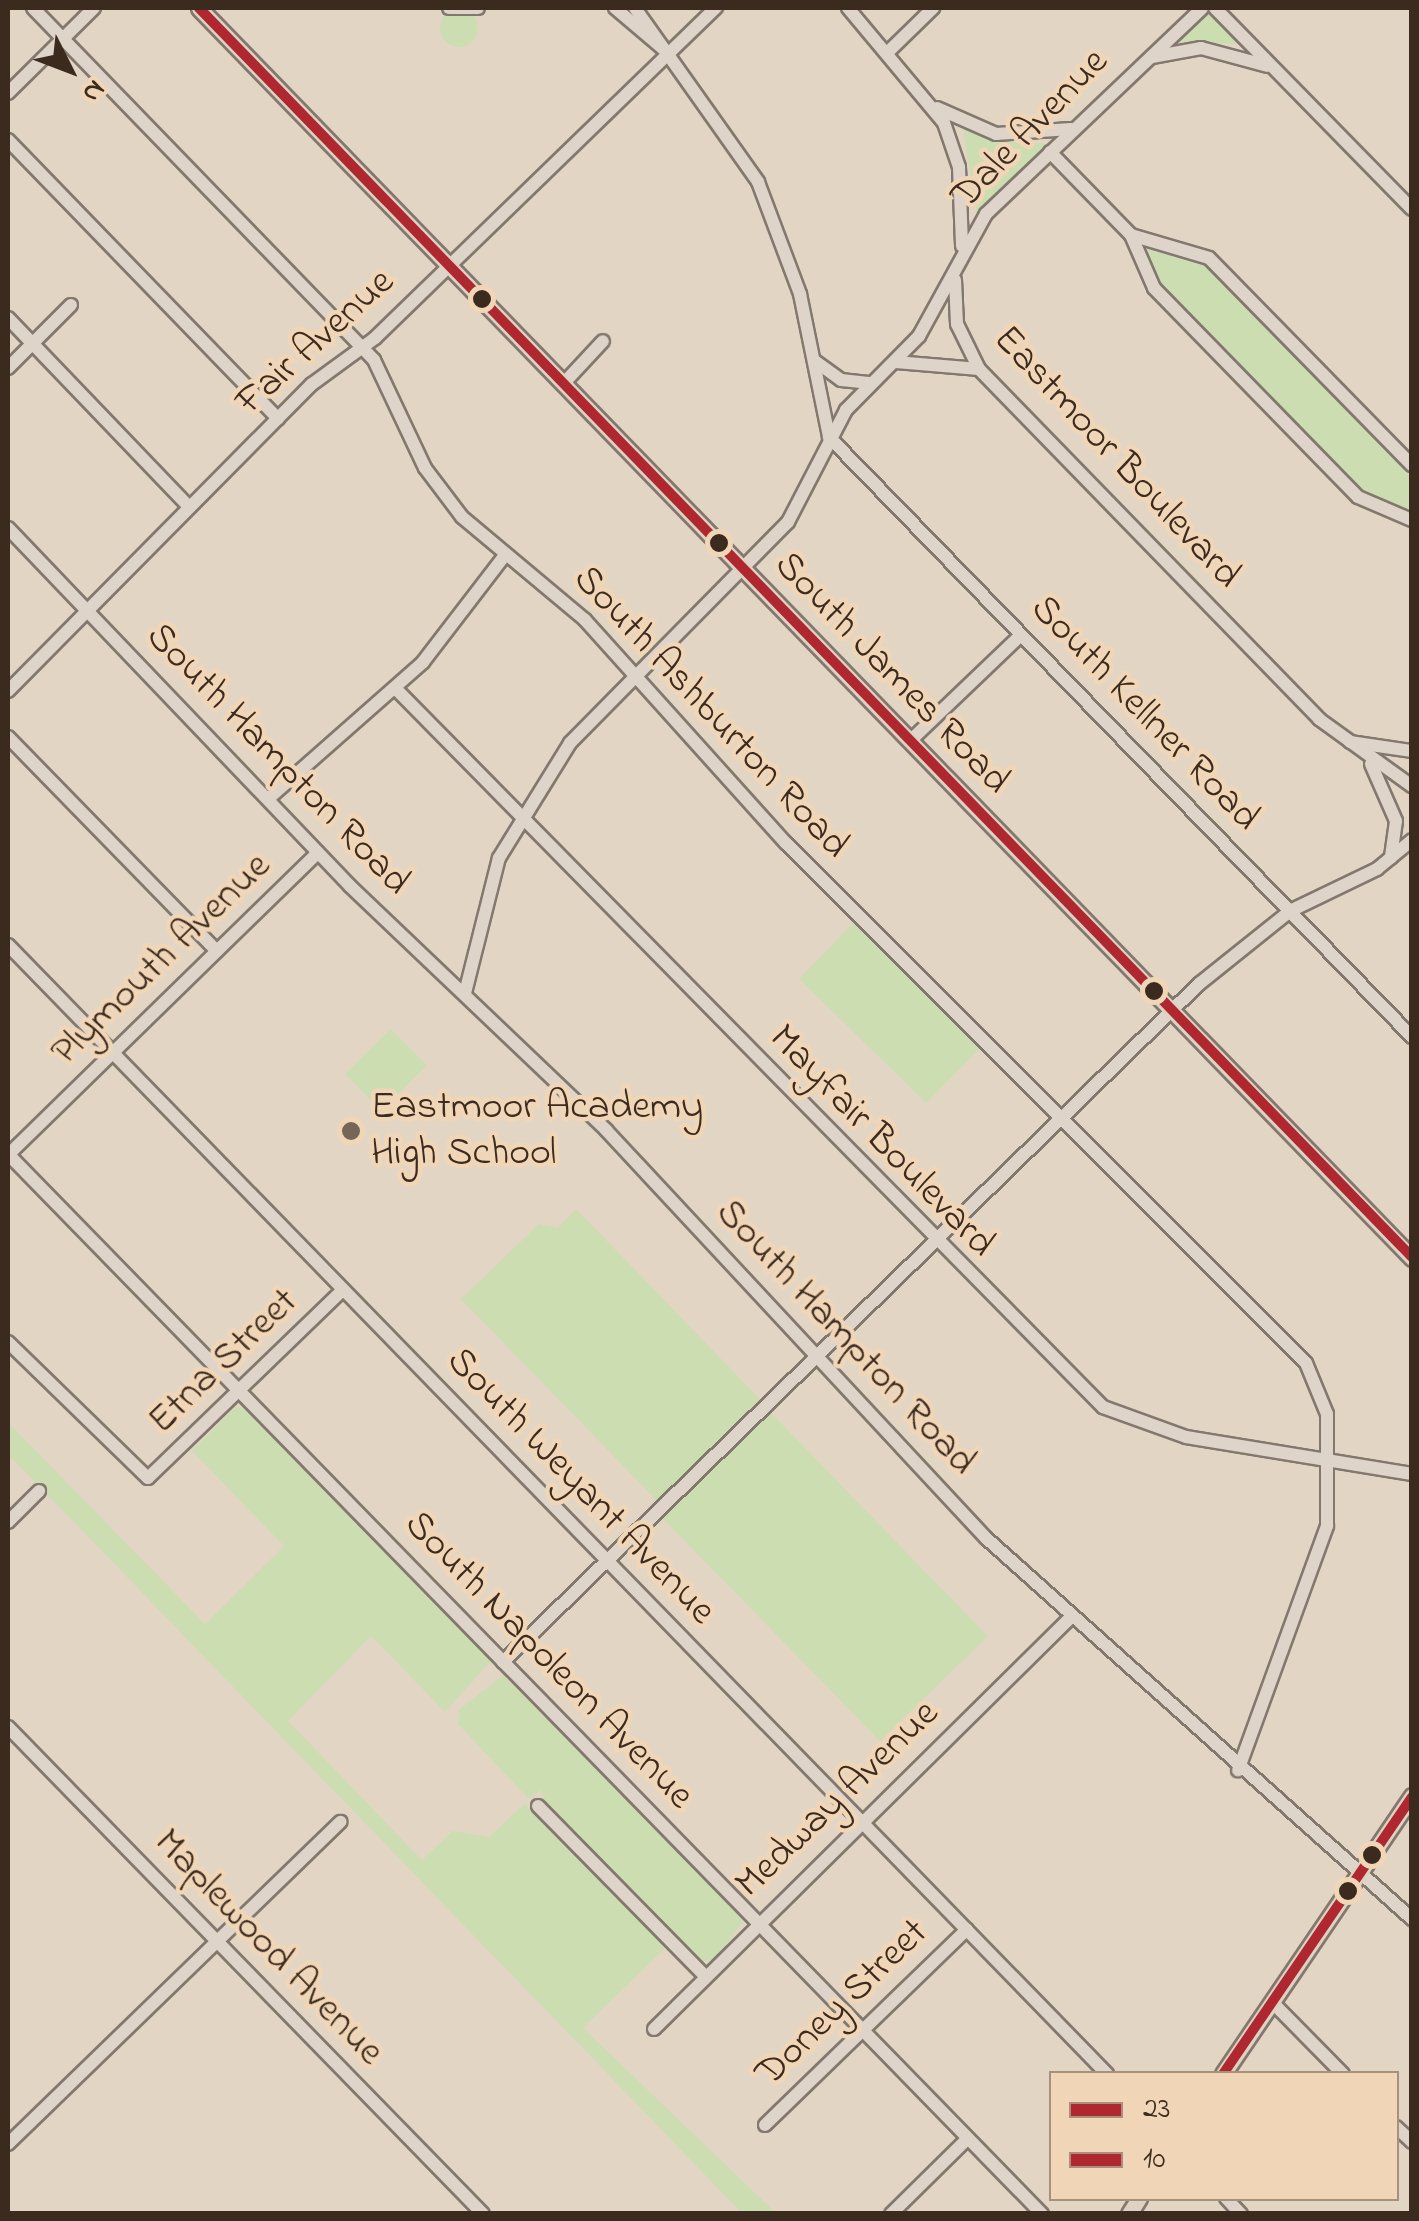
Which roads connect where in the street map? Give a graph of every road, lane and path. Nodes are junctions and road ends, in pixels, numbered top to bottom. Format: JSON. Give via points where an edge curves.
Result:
{"nodes":[{"id":1,"x":33,"y":8,"type":"edge"},
{"id":2,"x":94,"y":8,"type":"edge"},
{"id":3,"x":199,"y":8,"type":"edge"},
{"id":4,"x":449,"y":8,"type":"edge"},
{"id":5,"x":458,"y":8,"type":"edge"},
{"id":6,"x":478,"y":8,"type":"edge"},
{"id":7,"x":615,"y":8,"type":"edge"},
{"id":8,"x":635,"y":8,"type":"edge"},
{"id":9,"x":716,"y":8,"type":"edge"},
{"id":10,"x":848,"y":8,"type":"edge"},
{"id":11,"x":933,"y":8,"type":"edge"},
{"id":12,"x":1202,"y":8,"type":"edge"},
{"id":13,"x":1215,"y":8,"type":"edge"},
{"id":14,"x":63,"y":38,"type":"junction"},
{"id":15,"x":888,"y":51,"type":"junction"},
{"id":16,"x":668,"y":53,"type":"junction"},
{"id":17,"x":1145,"y":60,"type":"junction"},
{"id":18,"x":1275,"y":69,"type":"junction"},
{"id":19,"x":8,"y":92,"type":"edge"},
{"id":20,"x":934,"y":106,"type":"junction"},
{"id":21,"x":1073,"y":129,"type":"junction"},
{"id":22,"x":8,"y":140,"type":"edge"},
{"id":23,"x":1050,"y":152,"type":"junction"},
{"id":24,"x":1412,"y":209,"type":"edge"},
{"id":25,"x":1131,"y":234,"type":"junction"},
{"id":26,"x":448,"y":266,"type":"junction"},
{"id":27,"x":958,"y":266,"type":"junction"},
{"id":28,"x":71,"y":306,"type":"dead end"},
{"id":29,"x":8,"y":318,"type":"edge"},
{"id":30,"x":603,"y":341,"type":"dead end"},
{"id":31,"x":32,"y":344,"type":"junction"},
{"id":32,"x":363,"y":348,"type":"junction"},
{"id":33,"x":814,"y":360,"type":"junction"},
{"id":34,"x":896,"y":362,"type":"junction"},
{"id":35,"x":8,"y":368,"type":"edge"},
{"id":36,"x":978,"y":369,"type":"junction"},
{"id":37,"x":564,"y":383,"type":"junction"},
{"id":38,"x":871,"y":384,"type":"junction"},
{"id":39,"x":278,"y":420,"type":"junction"},
{"id":40,"x":829,"y":437,"type":"junction"},
{"id":41,"x":1412,"y":464,"type":"edge"},
{"id":42,"x":189,"y":507,"type":"junction"},
{"id":43,"x":1412,"y":520,"type":"edge"},
{"id":44,"x":8,"y":528,"type":"edge"},
{"id":45,"x":506,"y":556,"type":"junction"},
{"id":46,"x":743,"y":568,"type":"junction"},
{"id":47,"x":89,"y":612,"type":"junction"},
{"id":48,"x":1021,"y":635,"type":"junction"},
{"id":49,"x":633,"y":675,"type":"junction"},
{"id":50,"x":396,"y":689,"type":"junction"},
{"id":51,"x":8,"y":690,"type":"edge"},
{"id":52,"x":8,"y":737,"type":"edge"},
{"id":53,"x":1342,"y":740,"type":"junction"},
{"id":54,"x":910,"y":741,"type":"junction"},
{"id":55,"x":1412,"y":751,"type":"edge"},
{"id":56,"x":1370,"y":762,"type":"junction"},
{"id":57,"x":1412,"y":786,"type":"edge"},
{"id":58,"x":269,"y":798,"type":"junction"},
{"id":59,"x":520,"y":817,"type":"junction"},
{"id":60,"x":1412,"y":840,"type":"edge"},
{"id":61,"x":318,"y":853,"type":"junction"},
{"id":62,"x":1390,"y":860,"type":"junction"},
{"id":63,"x":1290,"y":912,"type":"junction"},
{"id":64,"x":8,"y":945,"type":"edge"},
{"id":65,"x":217,"y":952,"type":"junction"},
{"id":66,"x":465,"y":992,"type":"junction"},
{"id":67,"x":1172,"y":1011,"type":"junction"},
{"id":68,"x":1412,"y":1038,"type":"edge"},
{"id":69,"x":113,"y":1053,"type":"junction"},
{"id":70,"x":1063,"y":1119,"type":"junction"},
{"id":71,"x":8,"y":1154,"type":"edge"},
{"id":72,"x":934,"y":1243,"type":"junction"},
{"id":73,"x":1412,"y":1258,"type":"edge"},
{"id":74,"x":344,"y":1290,"type":"junction"},
{"id":75,"x":8,"y":1342,"type":"edge"},
{"id":76,"x":817,"y":1358,"type":"junction"},
{"id":77,"x":240,"y":1392,"type":"junction"},
{"id":78,"x":1329,"y":1461,"type":"junction"},
{"id":79,"x":1412,"y":1474,"type":"edge"},
{"id":80,"x":39,"y":1491,"type":"dead end"},
{"id":81,"x":8,"y":1522,"type":"edge"},
{"id":82,"x":607,"y":1560,"type":"junction"},
{"id":83,"x":1070,"y":1618,"type":"junction"},
{"id":84,"x":503,"y":1662,"type":"junction"},
{"id":85,"x":8,"y":1727,"type":"edge"},
{"id":86,"x":1238,"y":1770,"type":"junction"},
{"id":87,"x":1412,"y":1796,"type":"edge"},
{"id":88,"x":538,"y":1806,"type":"dead end"},
{"id":89,"x":340,"y":1822,"type":"dead end"},
{"id":90,"x":862,"y":1822,"type":"junction"},
{"id":91,"x":1362,"y":1869,"type":"junction"},
{"id":92,"x":1412,"y":1920,"type":"edge"},
{"id":93,"x":758,"y":1924,"type":"junction"},
{"id":94,"x":967,"y":1929,"type":"junction"},
{"id":95,"x":217,"y":1942,"type":"junction"},
{"id":96,"x":705,"y":1976,"type":"junction"},
{"id":97,"x":1272,"y":2002,"type":"junction"},
{"id":98,"x":654,"y":2028,"type":"dead end"},
{"id":99,"x":863,"y":2032,"type":"junction"},
{"id":100,"x":1104,"y":2071,"type":"edge"},
{"id":101,"x":1225,"y":2071,"type":"edge"},
{"id":102,"x":1340,"y":2071,"type":"edge"},
{"id":103,"x":764,"y":2125,"type":"dead end"},
{"id":104,"x":968,"y":2139,"type":"junction"},
{"id":105,"x":8,"y":2144,"type":"edge"},
{"id":106,"x":483,"y":2214,"type":"edge"},
{"id":107,"x":890,"y":2214,"type":"edge"},
{"id":108,"x":1042,"y":2214,"type":"edge"}],
"edges":[{"from":1,"to":14,"type":"street","name":"South Ashburton Road"},
{"from":2,"to":14,"type":"street"},
{"from":3,"to":26,"type":"main road","name":"South James Road"},
{"from":4,"to":5,"type":"street"},
{"from":5,"to":6,"type":"street"},
{"from":7,"to":16,"type":"street"},
{"from":8,"to":16,"type":"street"},
{"from":9,"to":16,"type":"street","name":"Fair Avenue"},
{"from":10,"to":15,"type":"street","name":"Eastmoor Boulevard"},
{"from":11,"to":15,"type":"street"},
{"from":12,"to":17,"type":"street","name":"Dale Avenue"},
{"from":13,"to":18,"type":"street"},
{"from":14,"to":19,"type":"street"},
{"from":14,"to":32,"type":"street","name":"South Ashburton Road"},
{"from":15,"to":20,"type":"street","name":"Eastmoor Boulevard"},
{"from":16,"to":26,"type":"street","name":"Fair Avenue"},
{"from":16,"to":33,"type":"street","via":[[758,182]]},
{"from":17,"to":18,"type":"street","via":[[1201,48]]},
{"from":17,"to":21,"type":"street","name":"Dale Avenue"},
{"from":18,"to":24,"type":"street"},
{"from":20,"to":21,"type":"street","via":[[996,134]]},
{"from":20,"to":27,"type":"street","name":"Eastmoor Boulevard","via":[[959,167]]},
{"from":21,"to":23,"type":"street","name":"Dale Avenue"},
{"from":22,"to":39,"type":"street"},
{"from":23,"to":25,"type":"street"},
{"from":23,"to":27,"type":"street","name":"Dale Avenue","via":[[986,214]]},
{"from":25,"to":41,"type":"street","via":[[1209,258]]},
{"from":25,"to":43,"type":"street","via":[[1154,288],[1358,497]]},
{"from":26,"to":32,"type":"street","name":"Fair Avenue"},
{"from":26,"to":37,"type":"main road","name":"South James Road"},
{"from":27,"to":34,"type":"street","name":"Dale Avenue"},
{"from":27,"to":36,"type":"street","name":"Eastmoor Boulevard","via":[[958,324]]},
{"from":28,"to":31,"type":"street"},
{"from":29,"to":31,"type":"street"},
{"from":30,"to":37,"type":"street"},
{"from":31,"to":35,"type":"street"},
{"from":31,"to":42,"type":"street"},
{"from":32,"to":39,"type":"street","name":"Fair Avenue"},
{"from":32,"to":45,"type":"street","name":"South Ashburton Road","via":[[396,393],[432,478]]},
{"from":33,"to":38,"type":"street","via":[[842,380]]},
{"from":33,"to":40,"type":"street"},
{"from":34,"to":36,"type":"street"},
{"from":34,"to":38,"type":"street","name":"Dale Avenue"},
{"from":36,"to":53,"type":"street","name":"Eastmoor Boulevard"},
{"from":37,"to":46,"type":"main road","name":"South James Road"},
{"from":38,"to":40,"type":"street","name":"Dale Avenue"},
{"from":39,"to":42,"type":"street","name":"Fair Avenue"},
{"from":40,"to":46,"type":"street","name":"Dale Avenue","via":[[802,504]]},
{"from":40,"to":48,"type":"street","name":"South Kellner Road"},
{"from":42,"to":47,"type":"street","name":"Fair Avenue"},
{"from":44,"to":47,"type":"street","name":"South Hampton Road"},
{"from":45,"to":49,"type":"street","name":"South Ashburton Road","via":[[585,620]]},
{"from":45,"to":50,"type":"street"},
{"from":46,"to":49,"type":"street","name":"Dale Avenue"},
{"from":46,"to":54,"type":"main road","name":"South James Road"},
{"from":47,"to":51,"type":"street","name":"Fair Avenue"},
{"from":47,"to":58,"type":"street","name":"South Hampton Road"},
{"from":48,"to":54,"type":"street"},
{"from":48,"to":63,"type":"street","name":"South Kellner Road"},
{"from":49,"to":59,"type":"street","name":"Dale Avenue","via":[[570,743]]},
{"from":49,"to":70,"type":"street","name":"South Ashburton Road","via":[[786,843]]},
{"from":50,"to":58,"type":"street"},
{"from":50,"to":59,"type":"street","name":"Mayfair Boulevard"},
{"from":52,"to":65,"type":"street"},
{"from":53,"to":55,"type":"street"},
{"from":53,"to":56,"type":"street","name":"Eastmoor Boulevard"},
{"from":54,"to":67,"type":"main road","name":"South James Road"},
{"from":56,"to":57,"type":"street","name":"Eastmoor Boulevard"},
{"from":56,"to":62,"type":"street","via":[[1396,821]]},
{"from":58,"to":61,"type":"street","name":"South Hampton Road"},
{"from":59,"to":66,"type":"street","name":"Dale Avenue","via":[[488,890]]},
{"from":59,"to":72,"type":"street","name":"Mayfair Boulevard"},
{"from":60,"to":62,"type":"street"},
{"from":61,"to":65,"type":"street","name":"Plymouth Avenue"},
{"from":61,"to":66,"type":"street","name":"South Hampton Road"},
{"from":62,"to":63,"type":"street"},
{"from":63,"to":67,"type":"street"},
{"from":63,"to":68,"type":"street","name":"South Kellner Road"},
{"from":64,"to":69,"type":"street","name":"South Weyant Avenue"},
{"from":65,"to":69,"type":"street","name":"Plymouth Avenue"},
{"from":66,"to":76,"type":"street","name":"South Hampton Road"},
{"from":67,"to":70,"type":"street"},
{"from":67,"to":73,"type":"main road","name":"South James Road"},
{"from":69,"to":71,"type":"street","name":"Plymouth Avenue"},
{"from":69,"to":74,"type":"street","name":"South Weyant Avenue"},
{"from":70,"to":72,"type":"street"},
{"from":70,"to":78,"type":"street","name":"South Ashburton Road","via":[[1291,1344],[1323,1400]]},
{"from":71,"to":77,"type":"street","name":"South Napoleon Avenue"},
{"from":72,"to":76,"type":"street"},
{"from":72,"to":78,"type":"street","name":"Mayfair Boulevard","via":[[1103,1407],[1186,1438]]},
{"from":74,"to":77,"type":"street","name":"Etna Street"},
{"from":74,"to":82,"type":"street","name":"South Weyant Avenue"},
{"from":75,"to":77,"type":"street","name":"Etna Street","via":[[148,1478]]},
{"from":76,"to":82,"type":"street"},
{"from":76,"to":83,"type":"street","name":"South Hampton Road"},
{"from":77,"to":84,"type":"street","name":"South Napoleon Avenue"},
{"from":78,"to":79,"type":"street","name":"Mayfair Boulevard"},
{"from":78,"to":86,"type":"street","name":"South Ashburton Road","via":[[1320,1556]]},
{"from":80,"to":81,"type":"street"},
{"from":82,"to":84,"type":"street"},
{"from":82,"to":90,"type":"street","name":"South Weyant Avenue"},
{"from":83,"to":86,"type":"street","name":"South Hampton Road"},
{"from":83,"to":90,"type":"street","name":"Medway Avenue"},
{"from":84,"to":93,"type":"street","name":"South Napoleon Avenue"},
{"from":85,"to":95,"type":"street","name":"Maplewood Avenue"},
{"from":86,"to":91,"type":"street","name":"South Hampton Road"},
{"from":87,"to":91,"type":"main road"},
{"from":88,"to":96,"type":"street"},
{"from":89,"to":95,"type":"street"},
{"from":90,"to":93,"type":"street","name":"Medway Avenue"},
{"from":90,"to":94,"type":"street","name":"South Weyant Avenue"},
{"from":91,"to":92,"type":"street","name":"South Hampton Road"},
{"from":91,"to":97,"type":"main road"},
{"from":93,"to":96,"type":"street","name":"Medway Avenue"},
{"from":93,"to":99,"type":"street","name":"South Napoleon Avenue"},
{"from":94,"to":99,"type":"street","name":"Doney Street"},
{"from":94,"to":100,"type":"street","name":"South Weyant Avenue"},
{"from":95,"to":105,"type":"street"},
{"from":95,"to":106,"type":"street","name":"Maplewood Avenue"},
{"from":96,"to":98,"type":"street","name":"Medway Avenue"},
{"from":97,"to":101,"type":"main road"},
{"from":97,"to":102,"type":"street"},
{"from":99,"to":103,"type":"street","name":"Doney Street"},
{"from":99,"to":104,"type":"street","name":"South Napoleon Avenue"},
{"from":104,"to":107,"type":"street"},
{"from":104,"to":108,"type":"street","name":"South Napoleon Avenue"}]}
